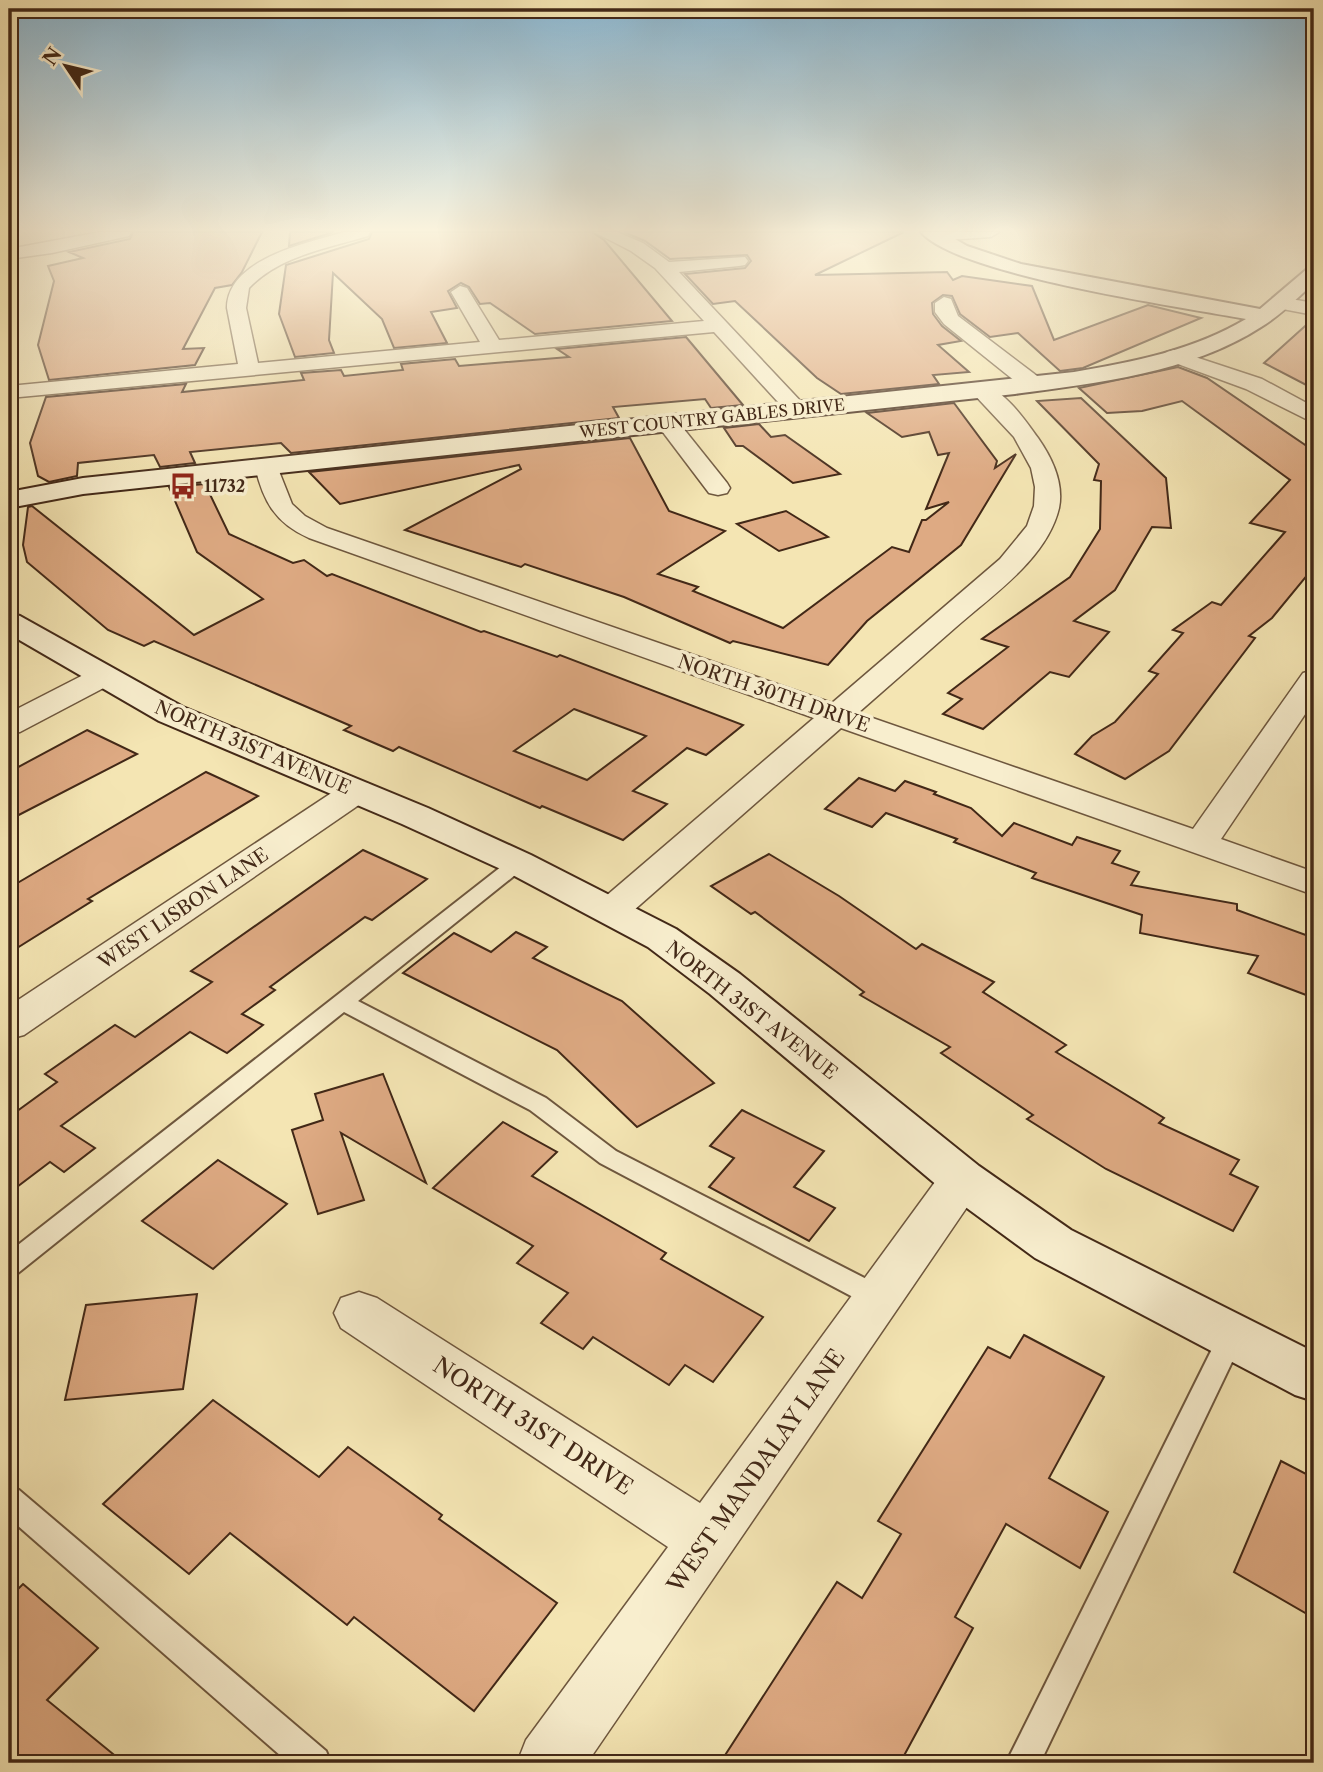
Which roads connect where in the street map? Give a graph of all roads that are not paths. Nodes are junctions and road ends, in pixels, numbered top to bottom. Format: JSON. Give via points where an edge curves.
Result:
{"nodes":[{"id":1,"x":237,"y":315,"type":"edge"},
{"id":2,"x":474,"y":315,"type":"edge"},
{"id":3,"x":708,"y":315,"type":"edge"},
{"id":4,"x":947,"y":315,"type":"edge"},
{"id":5,"x":1262,"y":315,"type":"edge"},
{"id":6,"x":719,"y":326,"type":"junction"},
{"id":7,"x":493,"y":347,"type":"junction"},
{"id":8,"x":1174,"y":356,"type":"junction"},
{"id":9,"x":249,"y":369,"type":"junction"},
{"id":10,"x":1033,"y":384,"type":"junction"},
{"id":11,"x":981,"y":390,"type":"junction"},
{"id":12,"x":9,"y":391,"type":"edge"},
{"id":13,"x":797,"y":409,"type":"junction"},
{"id":14,"x":1314,"y":416,"type":"edge"},
{"id":15,"x":667,"y":423,"type":"junction"},
{"id":16,"x":267,"y":466,"type":"junction"},
{"id":17,"x":9,"y":486,"type":"edge"},
{"id":18,"x":83,"y":486,"type":"junction"},
{"id":19,"x":718,"y":488,"type":"dead end"},
{"id":20,"x":9,"y":500,"type":"edge"},
{"id":21,"x":9,"y":622,"type":"edge"},
{"id":22,"x":104,"y":676,"type":"junction"},
{"id":23,"x":1314,"y":679,"type":"edge"},
{"id":24,"x":836,"y":714,"type":"junction"},
{"id":25,"x":9,"y":725,"type":"edge"},
{"id":26,"x":357,"y":792,"type":"junction"},
{"id":27,"x":1200,"y":844,"type":"junction"},
{"id":28,"x":519,"y":863,"type":"junction"},
{"id":29,"x":1314,"y":884,"type":"edge"},
{"id":30,"x":612,"y":910,"type":"junction"},
{"id":31,"x":345,"y":1003,"type":"junction"},
{"id":32,"x":9,"y":1025,"type":"edge"},
{"id":33,"x":962,"y":1179,"type":"junction"},
{"id":34,"x":9,"y":1266,"type":"edge"},
{"id":35,"x":878,"y":1298,"type":"junction"},
{"id":36,"x":359,"y":1312,"type":"dead end"},
{"id":37,"x":1231,"y":1336,"type":"junction"},
{"id":38,"x":1314,"y":1378,"type":"edge"},
{"id":39,"x":9,"y":1500,"type":"edge"},
{"id":40,"x":707,"y":1540,"type":"junction"},
{"id":41,"x":314,"y":1763,"type":"edge"},
{"id":42,"x":549,"y":1763,"type":"edge"},
{"id":43,"x":1023,"y":1763,"type":"edge"}],
"edges":[{"from":1,"to":9,"type":"street"},
{"from":2,"to":7,"type":"street"},
{"from":3,"to":6,"type":"street"},
{"from":4,"to":10,"type":"street"},
{"from":5,"to":8,"type":"street","name":"WEST COUNTRY GABLES DRIVE","via":[[1225,337]]},
{"from":6,"to":7,"type":"street"},
{"from":6,"to":13,"type":"street"},
{"from":7,"to":9,"type":"street"},
{"from":8,"to":10,"type":"street","name":"WEST COUNTRY GABLES DRIVE"},
{"from":8,"to":14,"type":"street","via":[[1254,384]]},
{"from":9,"to":12,"type":"street"},
{"from":10,"to":11,"type":"street","name":"WEST COUNTRY GABLES DRIVE"},
{"from":11,"to":13,"type":"street","name":"WEST COUNTRY GABLES DRIVE"},
{"from":11,"to":24,"type":"street","via":[[1026,434],[1040,461],[1047,487],[1041,523],[1010,565]]},
{"from":13,"to":15,"type":"street","name":"WEST COUNTRY GABLES DRIVE"},
{"from":15,"to":16,"type":"street","name":"WEST COUNTRY GABLES DRIVE"},
{"from":15,"to":19,"type":"street"},
{"from":16,"to":18,"type":"street","name":"WEST COUNTRY GABLES DRIVE"},
{"from":16,"to":24,"type":"street","name":"NORTH 30TH DRIVE","via":[[276,502],[302,526]]},
{"from":17,"to":18,"type":"street","name":"WEST COUNTRY GABLES DRIVE"},
{"from":18,"to":20,"type":"street","name":"WEST COUNTRY GABLES DRIVE"},
{"from":21,"to":22,"type":"street","name":"NORTH 31ST AVENUE"},
{"from":22,"to":25,"type":"street"},
{"from":22,"to":26,"type":"street","name":"NORTH 31ST AVENUE","via":[[171,714]]},
{"from":23,"to":27,"type":"street"},
{"from":24,"to":27,"type":"street","name":"NORTH 30TH DRIVE"},
{"from":24,"to":30,"type":"street"},
{"from":26,"to":28,"type":"street","name":"NORTH 31ST AVENUE"},
{"from":26,"to":32,"type":"street","name":"WEST LISBON LANE"},
{"from":27,"to":29,"type":"street","name":"NORTH 30TH DRIVE"},
{"from":28,"to":30,"type":"street","name":"NORTH 31ST AVENUE"},
{"from":28,"to":31,"type":"lane"},
{"from":30,"to":33,"type":"street","name":"NORTH 31ST AVENUE","via":[[725,984]]},
{"from":31,"to":34,"type":"lane"},
{"from":31,"to":35,"type":"lane","via":[[538,1104],[607,1157]]},
{"from":33,"to":35,"type":"street","name":"WEST MANDALAY LANE"},
{"from":33,"to":37,"type":"street","name":"NORTH 31ST AVENUE","via":[[1053,1244]]},
{"from":35,"to":40,"type":"street","name":"WEST MANDALAY LANE"},
{"from":36,"to":40,"type":"street","name":"NORTH 31ST DRIVE"},
{"from":37,"to":38,"type":"street","name":"NORTH 31ST AVENUE"},
{"from":37,"to":43,"type":"lane"},
{"from":39,"to":41,"type":"lane"},
{"from":40,"to":42,"type":"street","name":"WEST MANDALAY LANE"}]}
